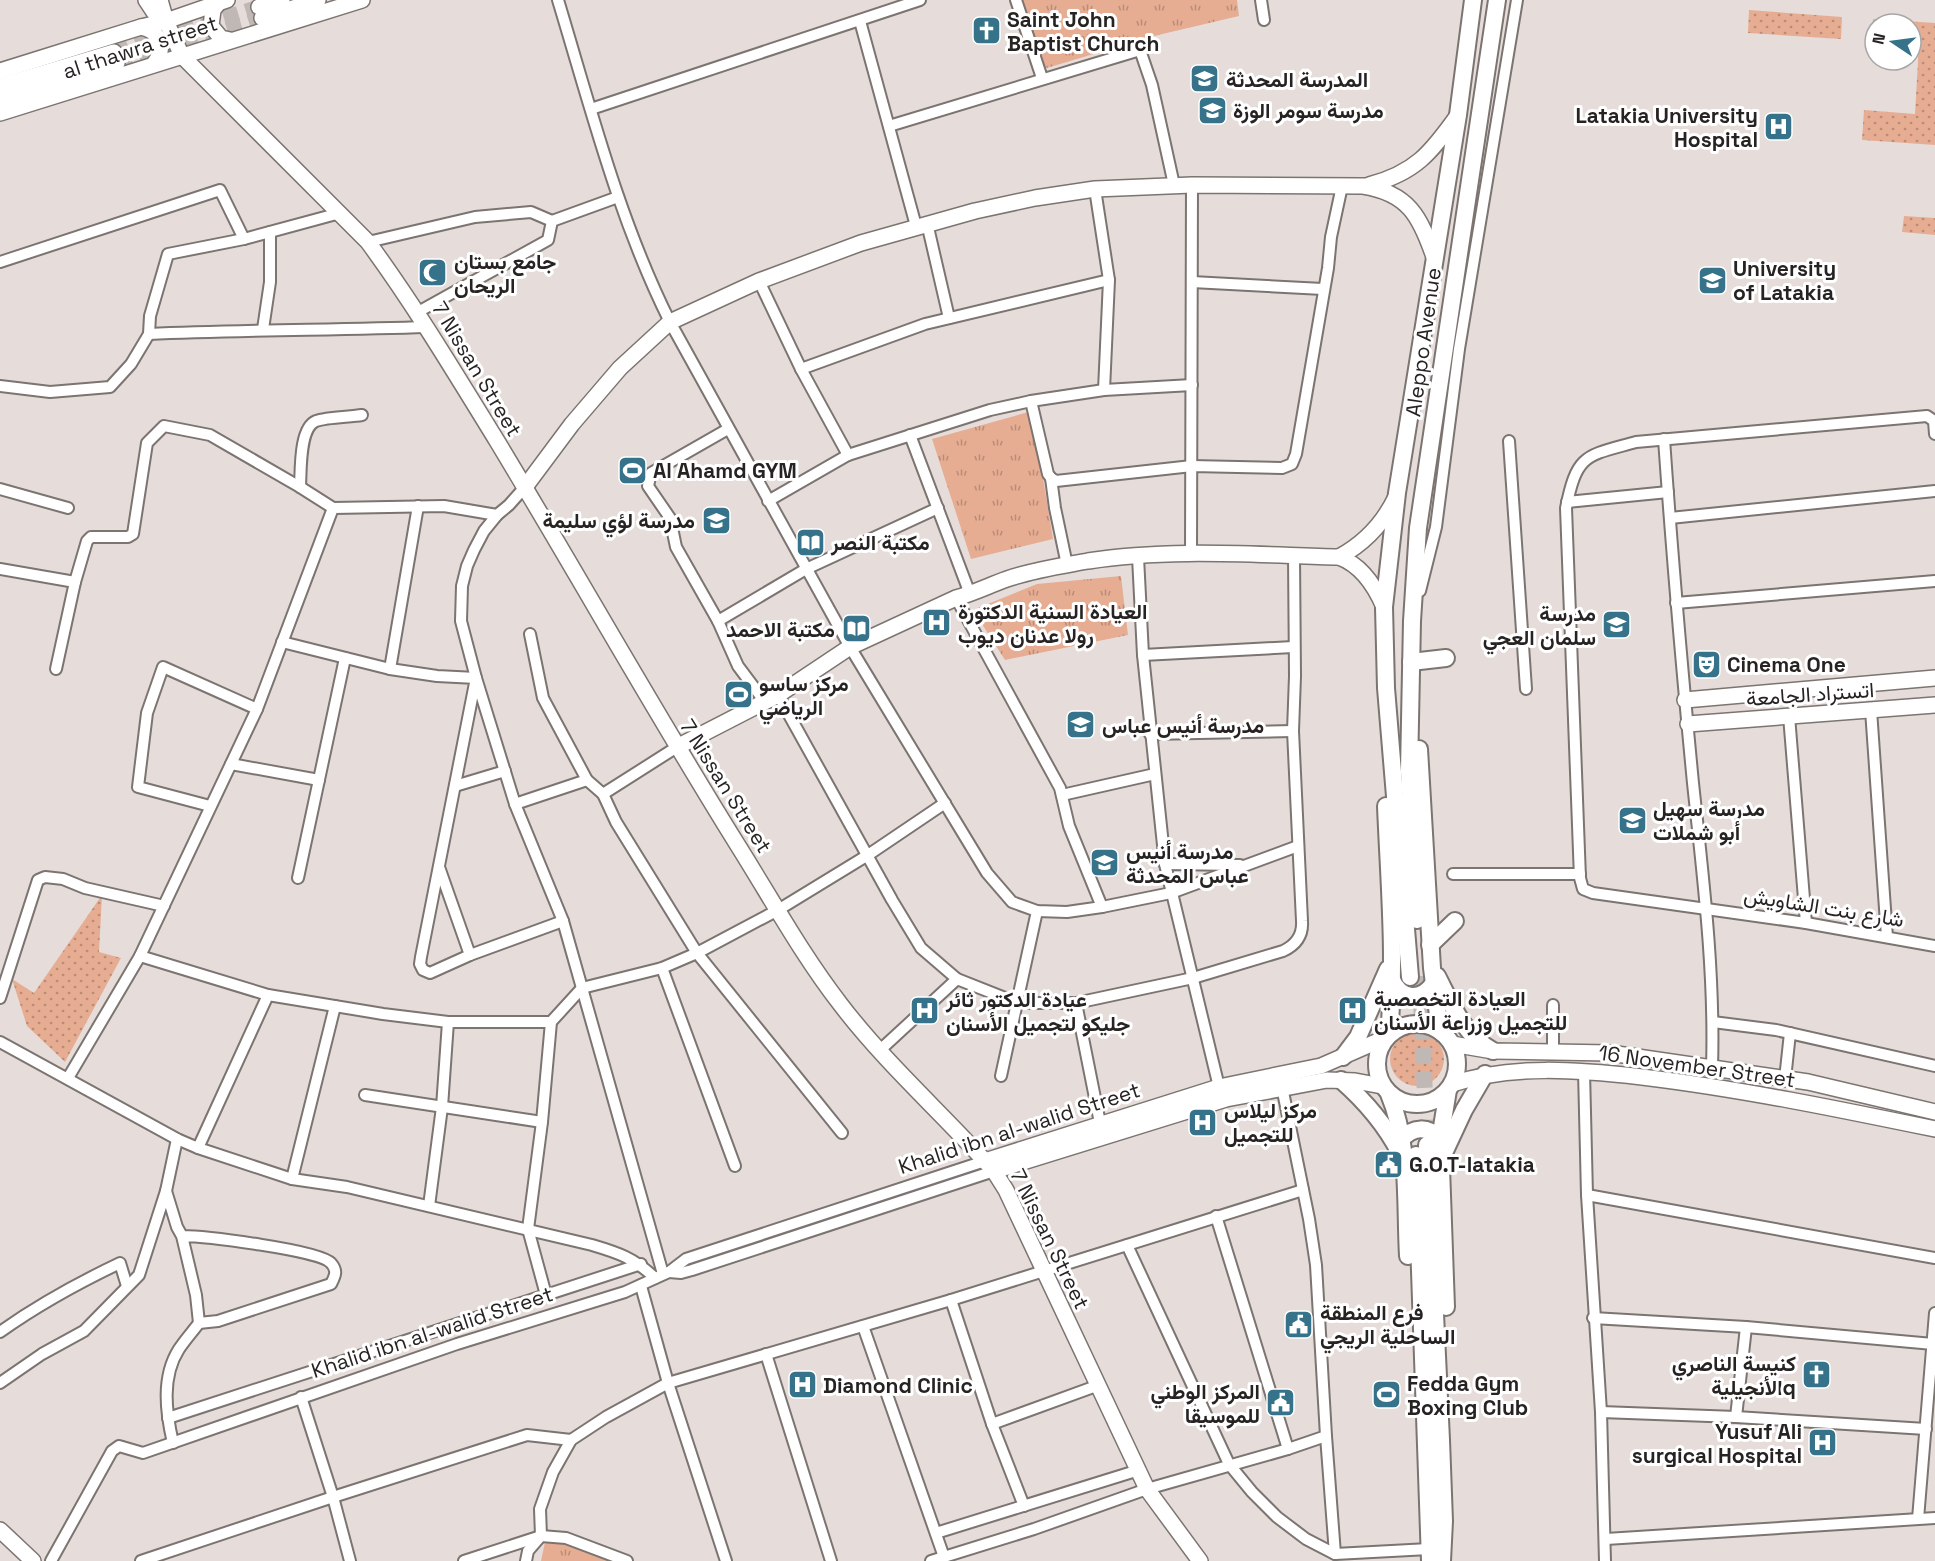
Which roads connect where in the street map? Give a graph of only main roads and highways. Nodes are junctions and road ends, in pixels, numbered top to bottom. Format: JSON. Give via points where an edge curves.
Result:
{"nodes":[{"id":1,"x":1473,"y":0,"type":"edge"},
{"id":2,"x":1497,"y":0,"type":"edge"},
{"id":3,"x":1446,"y":658,"type":"dead end"},
{"id":4,"x":1411,"y":662,"type":"junction"},
{"id":5,"x":1386,"y":688,"type":"junction"},
{"id":6,"x":1411,"y":692,"type":"junction"},
{"id":7,"x":1455,"y":921,"type":"dead end"},
{"id":8,"x":1430,"y":945,"type":"junction"},
{"id":9,"x":1392,"y":956,"type":"junction"},
{"id":10,"x":1424,"y":976,"type":"junction"},
{"id":11,"x":1392,"y":980,"type":"junction"},
{"id":12,"x":1440,"y":1030,"type":"junction"},
{"id":13,"x":1387,"y":1036,"type":"junction"},
{"id":14,"x":1493,"y":1051,"type":"road end"},
{"id":15,"x":1343,"y":1057,"type":"road end"},
{"id":16,"x":1485,"y":1074,"type":"road end"},
{"id":17,"x":1341,"y":1080,"type":"road end"},
{"id":18,"x":1450,"y":1087,"type":"junction"},
{"id":19,"x":1386,"y":1090,"type":"junction"},
{"id":20,"x":1421,"y":1142,"type":"junction"},
{"id":21,"x":1403,"y":1160,"type":"junction"},
{"id":22,"x":1441,"y":1160,"type":"junction"},
{"id":23,"x":1438,"y":1372,"type":"junction"},
{"id":24,"x":1423,"y":1399,"type":"junction"},
{"id":25,"x":1444,"y":1521,"type":"junction"},
{"id":26,"x":1432,"y":1558,"type":"edge"},
{"id":27,"x":1448,"y":1561,"type":"edge"}],
"edges":[{"from":1,"to":5,"type":"main road","name":"Aleppo Avenue","via":[[1397,493],[1384,607]]},
{"from":2,"to":4,"type":"main road","name":"Aleppo Avenue","via":[[1418,528]]},
{"from":3,"to":4,"type":"main road"},
{"from":4,"to":6,"type":"main road","name":"Aleppo Avenue"},
{"from":5,"to":9,"type":"main road","via":[[1384,734]]},
{"from":5,"to":10,"type":"main road"},
{"from":6,"to":8,"type":"main road","via":[[1420,760]]},
{"from":6,"to":10,"type":"main road","via":[[1409,771]]},
{"from":7,"to":8,"type":"main road"},
{"from":8,"to":10,"type":"main road"},
{"from":9,"to":11,"type":"main road"},
{"from":9,"to":15,"type":"main road","via":[[1367,1020]]},
{"from":10,"to":11,"type":"main road","via":[[1428,991],[1420,996],[1403,994]]},
{"from":10,"to":12,"type":"main road"},
{"from":10,"to":14,"type":"main road","via":[[1474,1038]]},
{"from":11,"to":13,"type":"main road"},
{"from":12,"to":13,"type":"main road","via":[[1415,1023],[1397,1028]]},
{"from":12,"to":18,"type":"main road","via":[[1457,1057]]},
{"from":13,"to":19,"type":"main road","via":[[1376,1062]]},
{"from":16,"to":22,"type":"main road"},
{"from":17,"to":21,"type":"main road","via":[[1380,1121]]},
{"from":18,"to":19,"type":"main road","via":[[1440,1097],[1419,1104],[1408,1104]]},
{"from":18,"to":20,"type":"main road"},
{"from":19,"to":20,"type":"main road","via":[[1397,1116]]},
{"from":20,"to":21,"type":"main road"},
{"from":20,"to":22,"type":"main road"},
{"from":20,"to":23,"type":"main road"},
{"from":20,"to":24,"type":"main road"},
{"from":21,"to":24,"type":"main road","via":[[1413,1355]]},
{"from":22,"to":23,"type":"main road","via":[[1447,1324]]},
{"from":23,"to":25,"type":"main road"},
{"from":24,"to":26,"type":"main road"},
{"from":25,"to":26,"type":"main road"},
{"from":25,"to":27,"type":"main road"}]}
